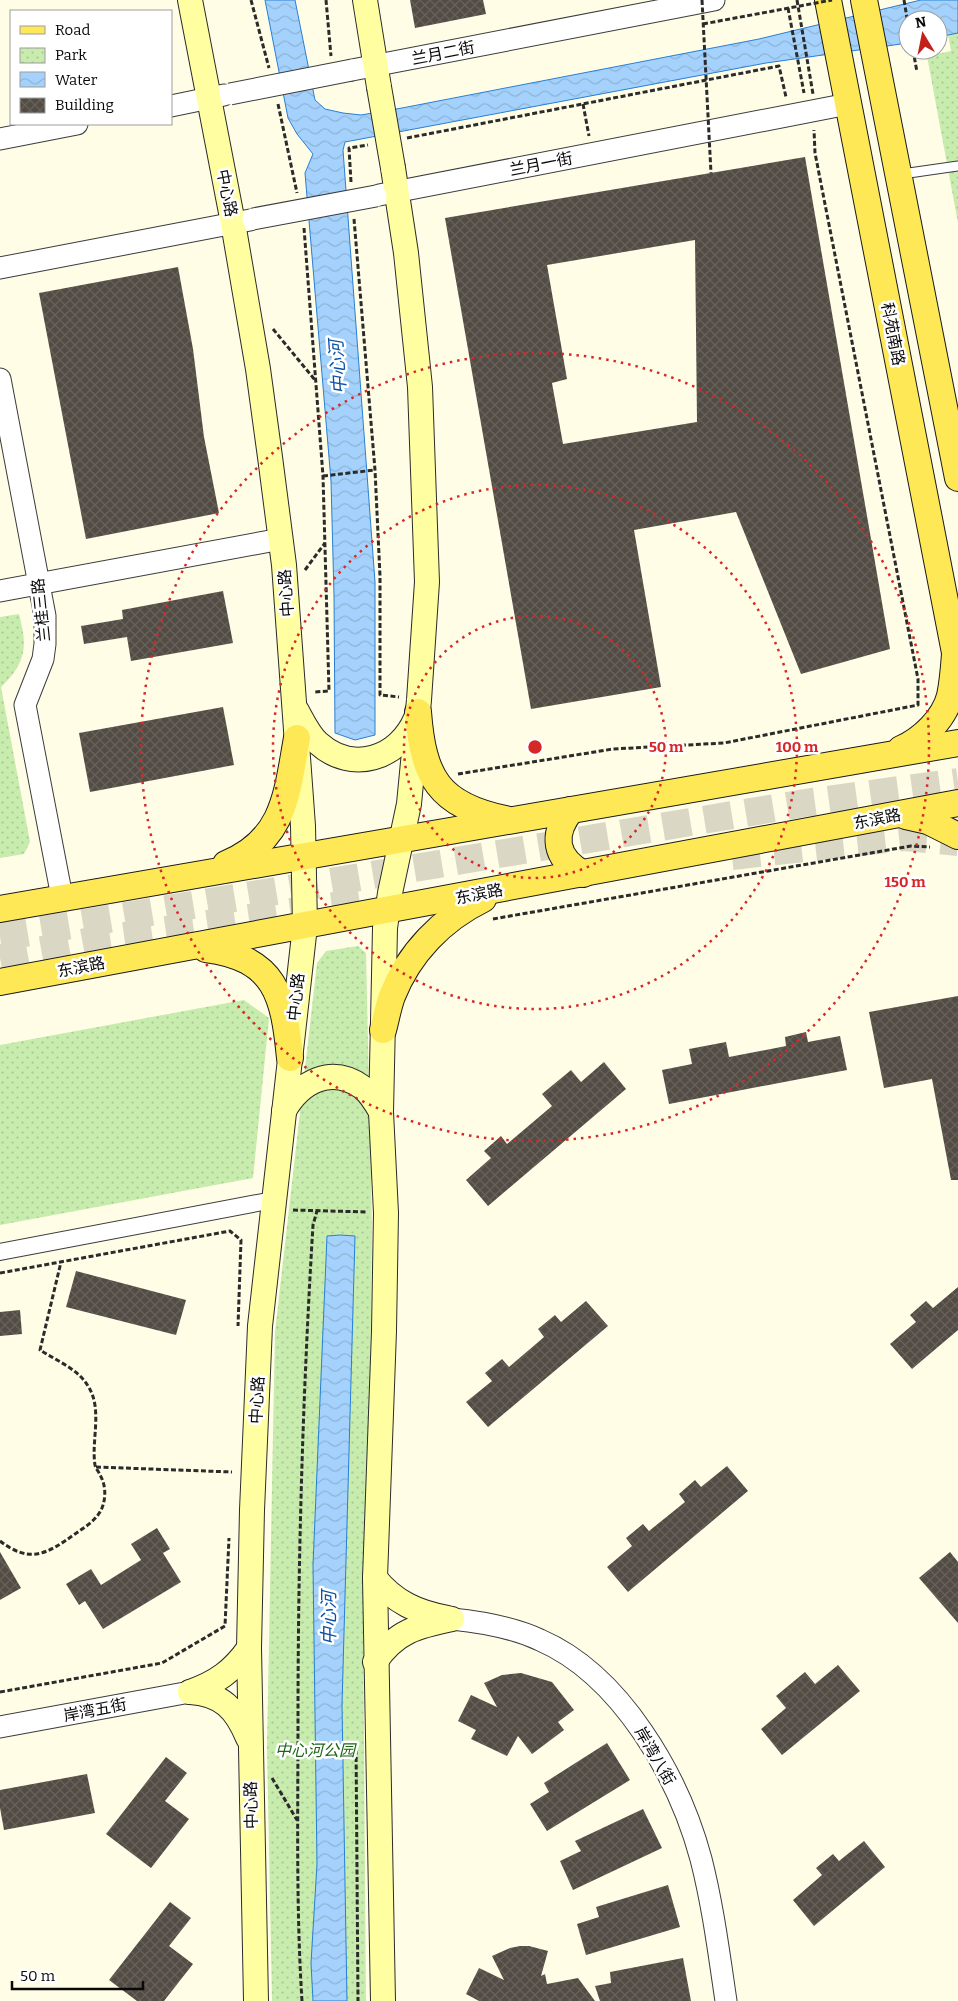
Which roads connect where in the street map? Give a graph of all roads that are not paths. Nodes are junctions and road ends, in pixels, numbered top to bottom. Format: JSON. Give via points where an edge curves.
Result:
{"nodes":[{"id":1,"x":190,"y":0,"type":"edge"},
{"id":2,"x":365,"y":0,"type":"edge"},
{"id":3,"x":714,"y":0,"type":"edge"},
{"id":4,"x":828,"y":0,"type":"edge"},
{"id":5,"x":864,"y":0,"type":"edge"},
{"id":6,"x":378,"y":76,"type":"junction"},
{"id":7,"x":846,"y":95,"type":"junction"},
{"id":8,"x":219,"y":96,"type":"junction"},
{"id":9,"x":172,"y":106,"type":"edge"},
{"id":10,"x":72,"y":125,"type":"edge"},
{"id":11,"x":0,"y":139,"type":"edge"},
{"id":12,"x":958,"y":166,"type":"edge"},
{"id":13,"x":898,"y":174,"type":"junction"},
{"id":14,"x":387,"y":194,"type":"junction"},
{"id":15,"x":243,"y":221,"type":"junction"},
{"id":16,"x":0,"y":268,"type":"edge"},
{"id":17,"x":0,"y":379,"type":"edge"},
{"id":18,"x":958,"y":478,"type":"edge"},
{"id":19,"x":281,"y":538,"type":"junction"},
{"id":20,"x":39,"y":584,"type":"junction"},
{"id":21,"x":0,"y":591,"type":"edge"},
{"id":22,"x":954,"y":625,"type":"edge"},
{"id":23,"x":956,"y":661,"type":"edge"},
{"id":24,"x":294,"y":705,"type":"junction"},
{"id":25,"x":418,"y":712,"type":"junction"},
{"id":26,"x":297,"y":738,"type":"junction"},
{"id":27,"x":958,"y":742,"type":"edge"},
{"id":28,"x":887,"y":755,"type":"junction"},
{"id":29,"x":958,"y":803,"type":"edge"},
{"id":30,"x":571,"y":810,"type":"junction"},
{"id":31,"x":898,"y":815,"type":"junction"},
{"id":32,"x":513,"y":820,"type":"junction"},
{"id":33,"x":402,"y":840,"type":"junction"},
{"id":34,"x":948,"y":843,"type":"edge"},
{"id":35,"x":304,"y":857,"type":"junction"},
{"id":36,"x":207,"y":872,"type":"junction"},
{"id":37,"x":583,"y":874,"type":"junction"},
{"id":38,"x":502,"y":889,"type":"junction"},
{"id":39,"x":62,"y":897,"type":"junction"},
{"id":40,"x":0,"y":909,"type":"edge"},
{"id":41,"x":388,"y":911,"type":"junction"},
{"id":42,"x":305,"y":926,"type":"junction"},
{"id":43,"x":190,"y":947,"type":"junction"},
{"id":44,"x":0,"y":982,"type":"edge"},
{"id":45,"x":383,"y":1030,"type":"junction"},
{"id":46,"x":290,"y":1058,"type":"junction"},
{"id":47,"x":283,"y":1112,"type":"junction"},
{"id":48,"x":381,"y":1112,"type":"junction"},
{"id":49,"x":273,"y":1200,"type":"junction"},
{"id":50,"x":0,"y":1252,"type":"edge"},
{"id":51,"x":375,"y":1578,"type":"junction"},
{"id":52,"x":452,"y":1619,"type":"junction"},
{"id":53,"x":249,"y":1648,"type":"junction"},
{"id":54,"x":375,"y":1662,"type":"junction"},
{"id":55,"x":190,"y":1692,"type":"junction"},
{"id":56,"x":0,"y":1727,"type":"edge"},
{"id":57,"x":250,"y":1741,"type":"junction"},
{"id":58,"x":256,"y":2001,"type":"edge"},
{"id":59,"x":382,"y":2001,"type":"edge"},
{"id":60,"x":726,"y":2001,"type":"edge"}],
"edges":[{"from":1,"to":8,"type":"main road","name":"中心路"},
{"from":2,"to":6,"type":"main road"},
{"from":3,"to":6,"type":"street","name":"兰月二街"},
{"from":4,"to":7,"type":"main road","name":"科苑南路"},
{"from":5,"to":13,"type":"main road"},
{"from":6,"to":8,"type":"street","name":"兰月二街","bridge":true,"via":[[352,70]]},
{"from":6,"to":14,"type":"main road","bridge":true,"via":[[393,168]]},
{"from":7,"to":14,"type":"street","name":"兰月一街","via":[[814,101],[790,116]]},
{"from":7,"to":22,"type":"main road","name":"科苑南路"},
{"from":8,"to":9,"type":"street","name":"兰月二街"},
{"from":8,"to":15,"type":"main road","name":"中心路"},
{"from":10,"to":11,"type":"street"},
{"from":12,"to":13,"type":"lane"},
{"from":13,"to":18,"type":"main road"},
{"from":14,"to":15,"type":"street","name":"兰月一街","bridge":true},
{"from":14,"to":25,"type":"main road","via":[[406,253],[423,437],[427,582]]},
{"from":15,"to":16,"type":"street","name":"兰月一街"},
{"from":15,"to":19,"type":"main road","name":"中心路","via":[[258,369]]},
{"from":17,"to":20,"type":"street","name":"兰桂三路"},
{"from":19,"to":20,"type":"street"},
{"from":19,"to":24,"type":"main road","name":"中心路"},
{"from":20,"to":21,"type":"street"},
{"from":20,"to":39,"type":"street","name":"兰桂三路","via":[[45,616],[45,644],[43,659],[25,705]]},
{"from":22,"to":23,"type":"main road","name":"科苑南路"},
{"from":23,"to":28,"type":"main road","name":"科苑南路","via":[[949,698],[939,718],[909,746]]},
{"from":24,"to":25,"type":"main road","via":[[316,742],[345,758],[362,760],[392,750],[411,729]]},
{"from":24,"to":26,"type":"main road","name":"中心路"},
{"from":25,"to":32,"type":"main road","via":[[422,748],[433,778],[462,805],[486,815]]},
{"from":25,"to":33,"type":"main road"},
{"from":26,"to":35,"type":"main road","name":"中心路"},
{"from":26,"to":36,"type":"main road","via":[[287,793],[275,825],[253,850],[238,860]]},
{"from":27,"to":28,"type":"main road"},
{"from":28,"to":30,"type":"main road"},
{"from":29,"to":31,"type":"main road","name":"东滨路"},
{"from":30,"to":32,"type":"main road"},
{"from":30,"to":37,"type":"main road","via":[[561,826],[559,847],[564,859]]},
{"from":31,"to":34,"type":"main road","via":[[928,821]]},
{"from":31,"to":37,"type":"main road","name":"东滨路"},
{"from":32,"to":33,"type":"main road"},
{"from":33,"to":35,"type":"main road"},
{"from":33,"to":41,"type":"main road"},
{"from":35,"to":36,"type":"main road"},
{"from":35,"to":42,"type":"main road","name":"中心路"},
{"from":36,"to":39,"type":"main road"},
{"from":37,"to":38,"type":"main road","name":"东滨路"},
{"from":38,"to":41,"type":"main road","name":"东滨路"},
{"from":38,"to":45,"type":"main road","via":[[466,907],[438,928],[418,950],[392,997]]},
{"from":39,"to":40,"type":"main road"},
{"from":41,"to":42,"type":"main road","name":"东滨路"},
{"from":41,"to":45,"type":"main road"},
{"from":42,"to":43,"type":"main road","name":"东滨路"},
{"from":42,"to":46,"type":"main road","name":"中心路"},
{"from":43,"to":44,"type":"main road","name":"东滨路"},
{"from":43,"to":46,"type":"main road","via":[[224,951],[253,962],[267,977],[281,999],[287,1021]]},
{"from":45,"to":48,"type":"main road"},
{"from":46,"to":47,"type":"main road","name":"中心路"},
{"from":47,"to":48,"type":"main road","via":[[300,1089],[325,1078],[338,1078],[350,1080],[363,1088]]},
{"from":47,"to":49,"type":"main road","name":"中心路"},
{"from":48,"to":51,"type":"main road","via":[[386,1213]]},
{"from":49,"to":50,"type":"street"},
{"from":49,"to":53,"type":"main road","name":"中心路","via":[[260,1326]]},
{"from":51,"to":52,"type":"main road","via":[[393,1598],[404,1604],[434,1616]]},
{"from":51,"to":54,"type":"main road"},
{"from":52,"to":54,"type":"main road","via":[[406,1632],[388,1645]]},
{"from":52,"to":60,"type":"street","name":"岸湾八街","via":[[500,1626],[542,1640],[587,1669],[632,1716],[666,1771],[695,1840],[709,1896]]},
{"from":53,"to":55,"type":"main road","via":[[222,1678]]},
{"from":53,"to":57,"type":"main road","name":"中心路"},
{"from":54,"to":59,"type":"main road"},
{"from":55,"to":56,"type":"street","name":"岸湾五街"},
{"from":55,"to":57,"type":"main road","via":[[203,1693],[222,1701],[238,1717]]},
{"from":57,"to":58,"type":"main road","name":"中心路"}]}
